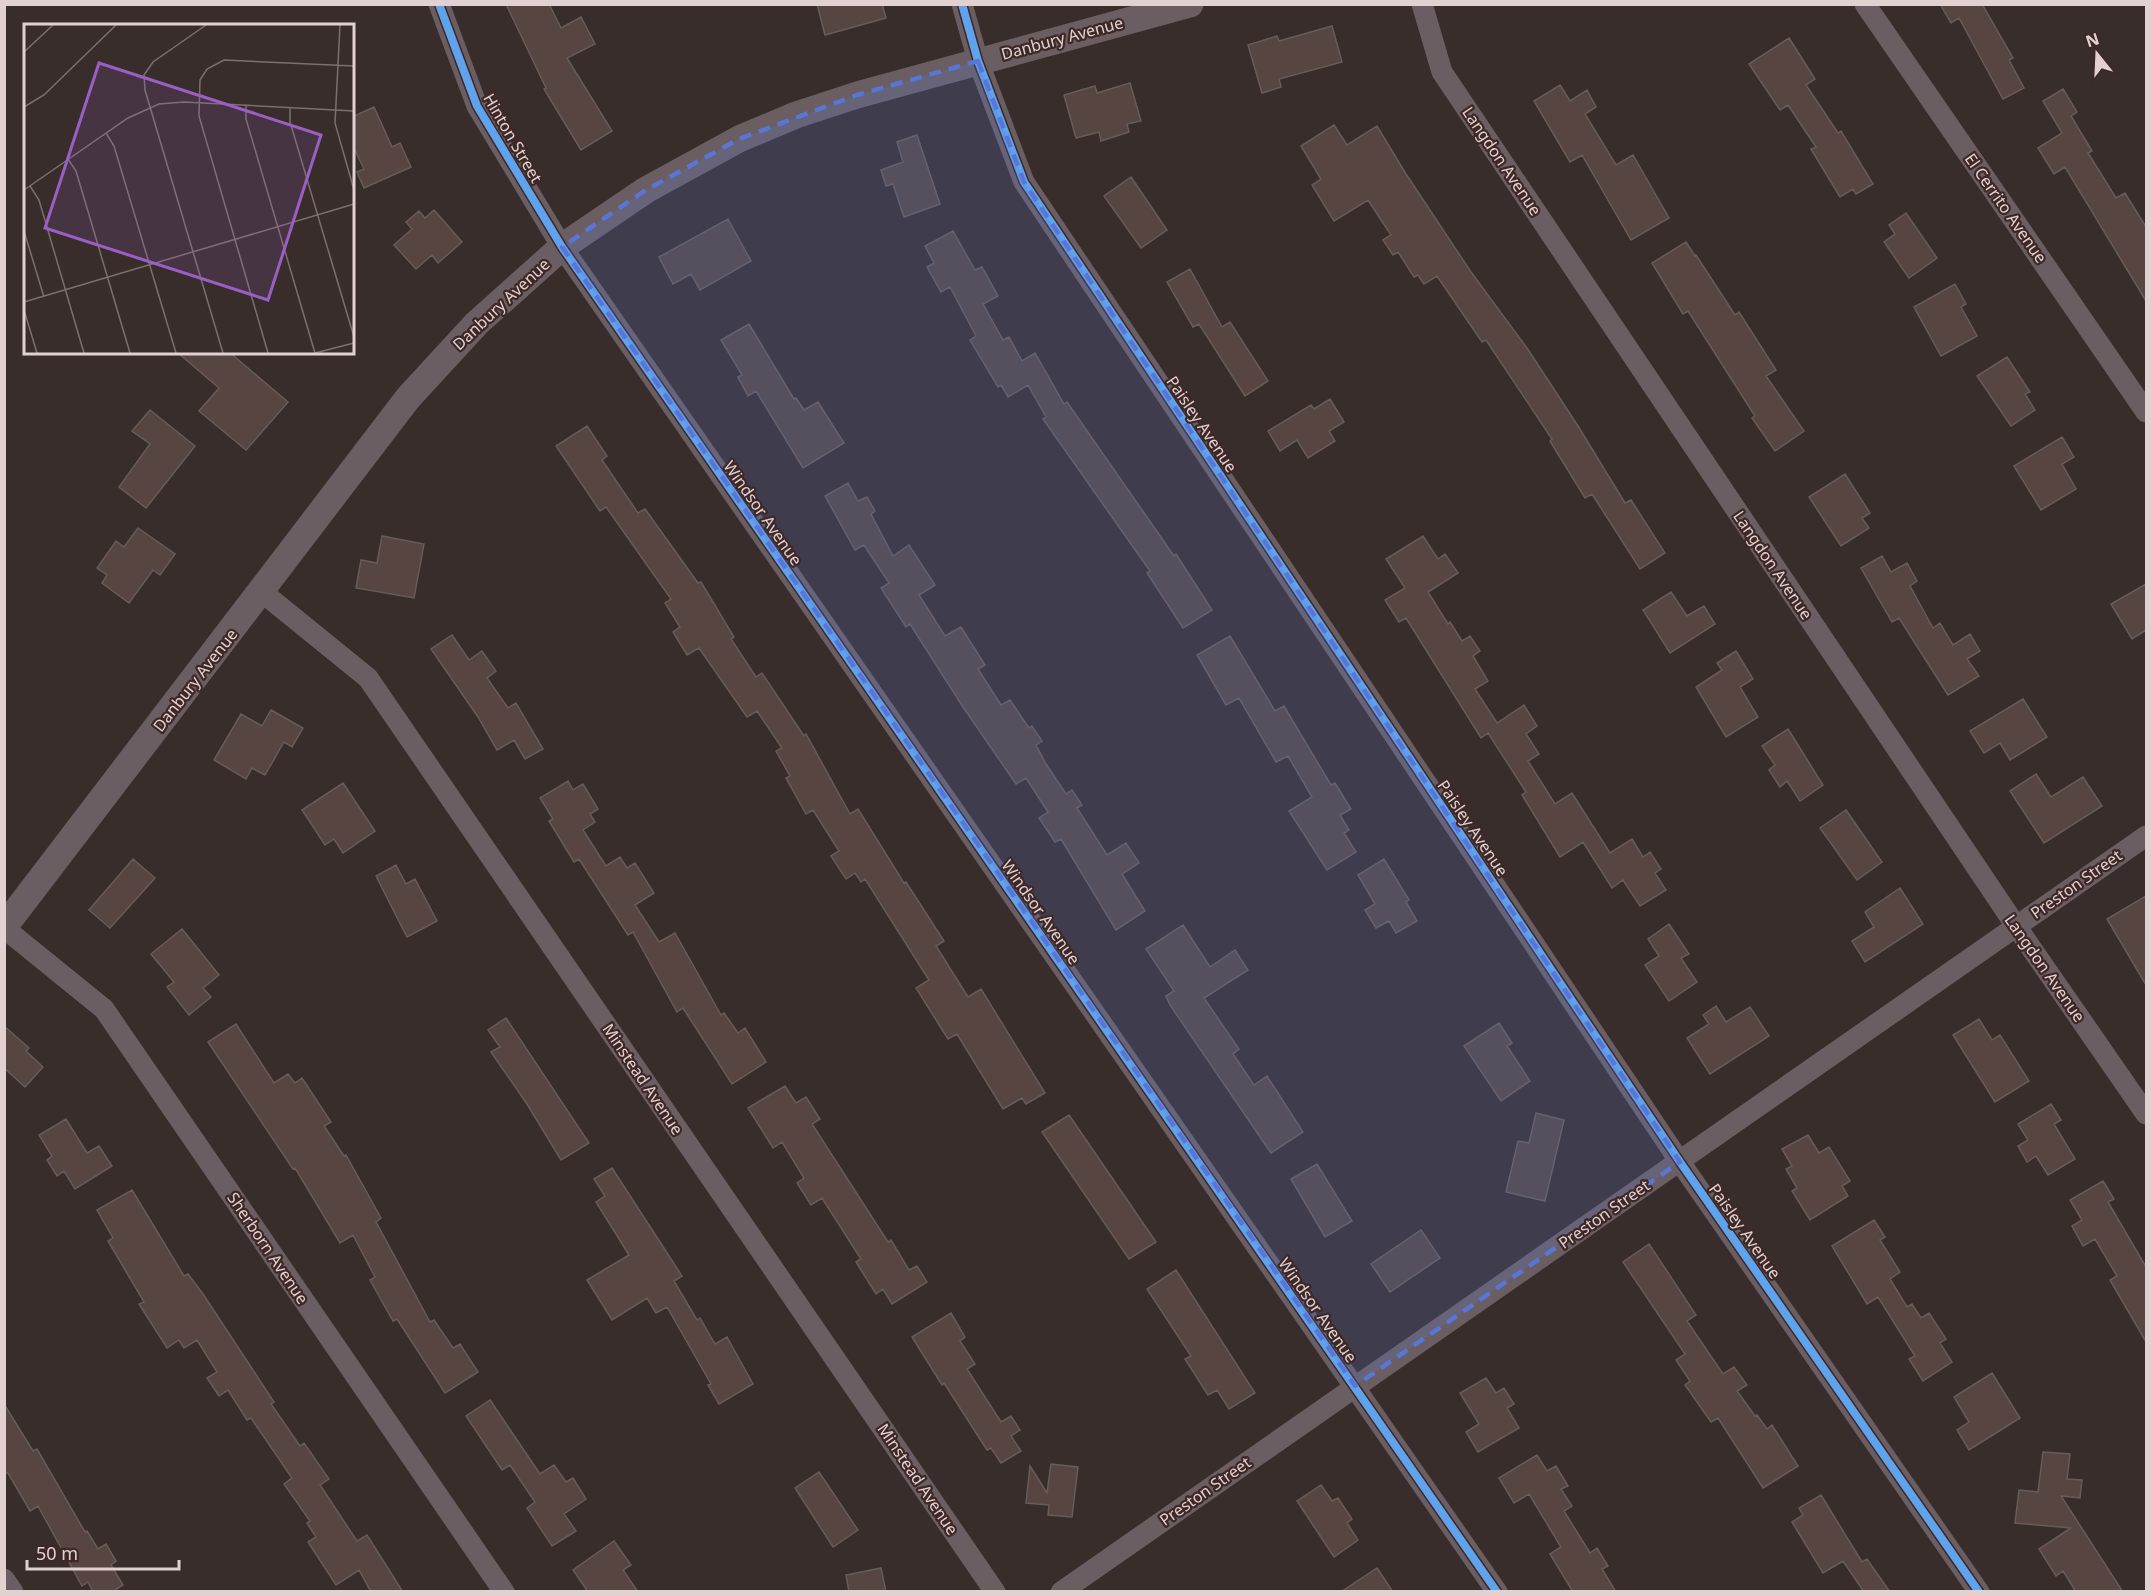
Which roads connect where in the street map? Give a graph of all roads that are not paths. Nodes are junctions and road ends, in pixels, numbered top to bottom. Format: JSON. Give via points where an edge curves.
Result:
{"nodes":[{"id":1,"x":439,"y":4,"type":"edge"},
{"id":2,"x":962,"y":4,"type":"edge"},
{"id":3,"x":1190,"y":4,"type":"edge"},
{"id":4,"x":1422,"y":4,"type":"edge"},
{"id":5,"x":1865,"y":4,"type":"edge"},
{"id":6,"x":978,"y":61,"type":"junction"},
{"id":7,"x":562,"y":248,"type":"junction"},
{"id":8,"x":2146,"y":412,"type":"edge"},
{"id":9,"x":262,"y":592,"type":"junction"},
{"id":10,"x":2146,"y":836,"type":"edge"},
{"id":11,"x":2016,"y":926,"type":"junction"},
{"id":12,"x":4,"y":928,"type":"edge"},
{"id":13,"x":2146,"y":1114,"type":"edge"},
{"id":14,"x":1680,"y":1161,"type":"junction"},
{"id":15,"x":1355,"y":1386,"type":"junction"},
{"id":16,"x":4,"y":1579,"type":"edge"},
{"id":17,"x":13,"y":1592,"type":"edge"},
{"id":18,"x":504,"y":1592,"type":"edge"},
{"id":19,"x":995,"y":1592,"type":"edge"},
{"id":20,"x":1061,"y":1592,"type":"edge"},
{"id":21,"x":1497,"y":1592,"type":"edge"},
{"id":22,"x":1979,"y":1592,"type":"edge"}],
"edges":[{"from":1,"to":7,"type":"street","name":"Hinton Street","via":[[477,106]]},
{"from":2,"to":6,"type":"street","name":"Paisley Avenue"},
{"from":3,"to":6,"type":"street","name":"Danbury Avenue"},
{"from":4,"to":11,"type":"street","name":"Langdon Avenue","via":[[1442,72]]},
{"from":5,"to":8,"type":"street","name":"El Cerrito Avenue"},
{"from":6,"to":7,"type":"street","name":"Danbury Avenue","via":[[857,95],[739,138],[646,190]]},
{"from":6,"to":14,"type":"street","name":"Paisley Avenue","via":[[1024,182]]},
{"from":7,"to":9,"type":"street","name":"Danbury Avenue","via":[[477,323],[408,398]]},
{"from":7,"to":15,"type":"street","name":"Windsor Avenue"},
{"from":9,"to":12,"type":"street","name":"Danbury Avenue"},
{"from":9,"to":19,"type":"street","name":"Minstead Avenue","via":[[368,678]]},
{"from":10,"to":11,"type":"street","name":"Preston Street"},
{"from":11,"to":13,"type":"street","name":"Langdon Avenue"},
{"from":11,"to":14,"type":"street","name":"Preston Street"},
{"from":12,"to":18,"type":"street","name":"Sherborn Avenue","via":[[104,1009]]},
{"from":14,"to":15,"type":"street","name":"Preston Street"},
{"from":14,"to":22,"type":"street","name":"Paisley Avenue"},
{"from":15,"to":20,"type":"street","name":"Preston Street"},
{"from":15,"to":21,"type":"street","name":"Windsor Avenue"},
{"from":16,"to":17,"type":"street"}]}
